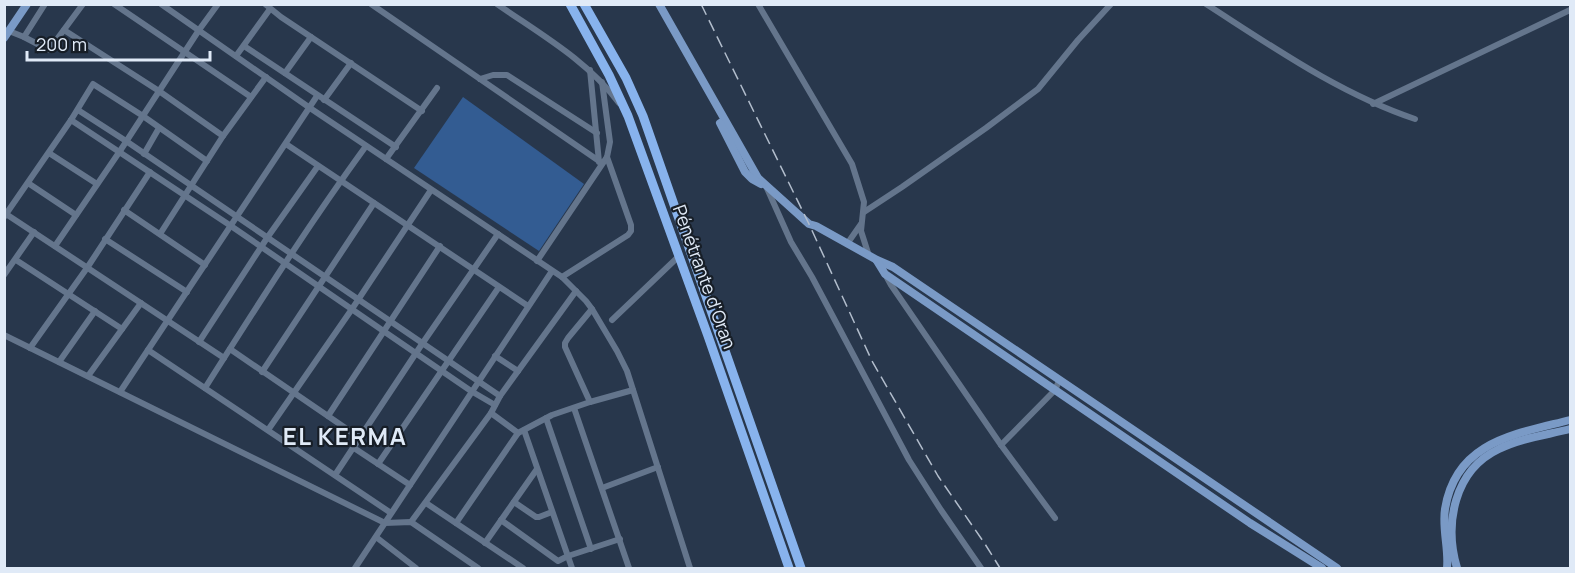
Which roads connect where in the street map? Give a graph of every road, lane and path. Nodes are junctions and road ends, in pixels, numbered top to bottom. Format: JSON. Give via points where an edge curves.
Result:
{"nodes":[{"id":1,"x":27,"y":4,"type":"edge"},
{"id":2,"x":45,"y":4,"type":"edge"},
{"id":3,"x":83,"y":4,"type":"edge"},
{"id":4,"x":114,"y":4,"type":"edge"},
{"id":5,"x":161,"y":4,"type":"edge"},
{"id":6,"x":218,"y":4,"type":"edge"},
{"id":7,"x":371,"y":4,"type":"edge"},
{"id":8,"x":496,"y":4,"type":"edge"},
{"id":9,"x":570,"y":4,"type":"edge"},
{"id":10,"x":584,"y":4,"type":"edge"},
{"id":11,"x":659,"y":4,"type":"edge"},
{"id":12,"x":758,"y":4,"type":"edge"},
{"id":13,"x":1111,"y":4,"type":"edge"},
{"id":14,"x":1206,"y":4,"type":"edge"},
{"id":15,"x":267,"y":7,"type":"edge"},
{"id":16,"x":1570,"y":10,"type":"edge"},
{"id":17,"x":64,"y":30,"type":"junction"},
{"id":18,"x":199,"y":30,"type":"junction"},
{"id":19,"x":7,"y":35,"type":"edge"},
{"id":20,"x":24,"y":37,"type":"junction"},
{"id":21,"x":311,"y":37,"type":"junction"},
{"id":22,"x":244,"y":46,"type":"junction"},
{"id":23,"x":185,"y":52,"type":"junction"},
{"id":24,"x":236,"y":56,"type":"junction"},
{"id":25,"x":351,"y":63,"type":"junction"},
{"id":26,"x":590,"y":70,"type":"junction"},
{"id":27,"x":285,"y":74,"type":"junction"},
{"id":28,"x":266,"y":77,"type":"junction"},
{"id":29,"x":480,"y":80,"type":"junction"},
{"id":30,"x":602,"y":82,"type":"junction"},
{"id":31,"x":437,"y":88,"type":"dead end"},
{"id":32,"x":159,"y":92,"type":"junction"},
{"id":33,"x":317,"y":96,"type":"junction"},
{"id":34,"x":251,"y":97,"type":"junction"},
{"id":35,"x":324,"y":100,"type":"junction"},
{"id":36,"x":618,"y":102,"type":"junction"},
{"id":37,"x":1373,"y":104,"type":"junction"},
{"id":38,"x":605,"y":105,"type":"junction"},
{"id":39,"x":310,"y":108,"type":"junction"},
{"id":40,"x":78,"y":110,"type":"junction"},
{"id":41,"x":422,"y":111,"type":"junction"},
{"id":42,"x":143,"y":116,"type":"junction"},
{"id":43,"x":628,"y":116,"type":"junction"},
{"id":44,"x":71,"y":120,"type":"junction"},
{"id":45,"x":1415,"y":120,"type":"dead end"},
{"id":46,"x":159,"y":128,"type":"junction"},
{"id":47,"x":597,"y":133,"type":"junction"},
{"id":48,"x":223,"y":136,"type":"junction"},
{"id":49,"x":126,"y":141,"type":"junction"},
{"id":50,"x":286,"y":144,"type":"junction"},
{"id":51,"x":366,"y":146,"type":"junction"},
{"id":52,"x":396,"y":147,"type":"junction"},
{"id":53,"x":120,"y":151,"type":"junction"},
{"id":54,"x":49,"y":153,"type":"junction"},
{"id":55,"x":144,"y":154,"type":"junction"},
{"id":56,"x":607,"y":157,"type":"junction"},
{"id":57,"x":386,"y":159,"type":"junction"},
{"id":58,"x":207,"y":161,"type":"junction"},
{"id":59,"x":599,"y":161,"type":"junction"},
{"id":60,"x":318,"y":166,"type":"junction"},
{"id":61,"x":150,"y":172,"type":"junction"},
{"id":62,"x":597,"y":172,"type":"junction"},
{"id":63,"x":341,"y":181,"type":"junction"},
{"id":64,"x":28,"y":183,"type":"junction"},
{"id":65,"x":97,"y":184,"type":"junction"},
{"id":66,"x":191,"y":186,"type":"junction"},
{"id":67,"x":765,"y":186,"type":"junction"},
{"id":68,"x":431,"y":190,"type":"junction"},
{"id":69,"x":184,"y":195,"type":"junction"},
{"id":70,"x":374,"y":203,"type":"junction"},
{"id":71,"x":124,"y":210,"type":"junction"},
{"id":72,"x":864,"y":212,"type":"junction"},
{"id":73,"x":5,"y":215,"type":"edge"},
{"id":74,"x":76,"y":215,"type":"junction"},
{"id":75,"x":237,"y":217,"type":"junction"},
{"id":76,"x":861,"y":224,"type":"junction"},
{"id":77,"x":408,"y":225,"type":"junction"},
{"id":78,"x":231,"y":226,"type":"junction"},
{"id":79,"x":34,"y":232,"type":"junction"},
{"id":80,"x":160,"y":234,"type":"junction"},
{"id":81,"x":498,"y":234,"type":"junction"},
{"id":82,"x":267,"y":238,"type":"junction"},
{"id":83,"x":105,"y":239,"type":"junction"},
{"id":84,"x":847,"y":244,"type":"junction"},
{"id":85,"x":55,"y":246,"type":"junction"},
{"id":86,"x":440,"y":246,"type":"junction"},
{"id":87,"x":262,"y":247,"type":"junction"},
{"id":88,"x":291,"y":254,"type":"junction"},
{"id":89,"x":679,"y":256,"type":"junction"},
{"id":90,"x":873,"y":258,"type":"junction"},
{"id":91,"x":16,"y":260,"type":"junction"},
{"id":92,"x":537,"y":261,"type":"junction"},
{"id":93,"x":285,"y":263,"type":"junction"},
{"id":94,"x":205,"y":265,"type":"junction"},
{"id":95,"x":87,"y":267,"type":"junction"},
{"id":96,"x":474,"y":270,"type":"junction"},
{"id":97,"x":552,"y":271,"type":"junction"},
{"id":98,"x":885,"y":274,"type":"junction"},
{"id":99,"x":4,"y":275,"type":"edge"},
{"id":100,"x":324,"y":277,"type":"junction"},
{"id":101,"x":562,"y":278,"type":"junction"},
{"id":102,"x":319,"y":286,"type":"junction"},
{"id":103,"x":499,"y":286,"type":"junction"},
{"id":104,"x":576,"y":291,"type":"junction"},
{"id":105,"x":187,"y":292,"type":"junction"},
{"id":106,"x":68,"y":294,"type":"junction"},
{"id":107,"x":358,"y":299,"type":"junction"},
{"id":108,"x":141,"y":303,"type":"junction"},
{"id":109,"x":528,"y":306,"type":"junction"},
{"id":110,"x":352,"y":309,"type":"junction"},
{"id":111,"x":592,"y":309,"type":"junction"},
{"id":112,"x":94,"y":311,"type":"junction"},
{"id":113,"x":612,"y":320,"type":"dead end"},
{"id":114,"x":168,"y":321,"type":"junction"},
{"id":115,"x":391,"y":321,"type":"junction"},
{"id":116,"x":122,"y":329,"type":"junction"},
{"id":117,"x":384,"y":332,"type":"junction"},
{"id":118,"x":4,"y":335,"type":"edge"},
{"id":119,"x":199,"y":342,"type":"junction"},
{"id":120,"x":422,"y":344,"type":"junction"},
{"id":121,"x":30,"y":348,"type":"junction"},
{"id":122,"x":230,"y":349,"type":"junction"},
{"id":123,"x":148,"y":350,"type":"junction"},
{"id":124,"x":417,"y":353,"type":"junction"},
{"id":125,"x":495,"y":356,"type":"junction"},
{"id":126,"x":224,"y":358,"type":"junction"},
{"id":127,"x":448,"y":361,"type":"junction"},
{"id":128,"x":59,"y":362,"type":"junction"},
{"id":129,"x":442,"y":371,"type":"junction"},
{"id":130,"x":518,"y":371,"type":"junction"},
{"id":131,"x":262,"y":372,"type":"junction"},
{"id":132,"x":88,"y":376,"type":"junction"},
{"id":133,"x":1059,"y":381,"type":"junction"},
{"id":134,"x":478,"y":382,"type":"junction"},
{"id":135,"x":205,"y":388,"type":"junction"},
{"id":136,"x":633,"y":390,"type":"junction"},
{"id":137,"x":1055,"y":390,"type":"junction"},
{"id":138,"x":471,"y":391,"type":"junction"},
{"id":139,"x":120,"y":392,"type":"junction"},
{"id":140,"x":294,"y":393,"type":"junction"},
{"id":141,"x":500,"y":396,"type":"junction"},
{"id":142,"x":590,"y":402,"type":"junction"},
{"id":143,"x":495,"y":405,"type":"junction"},
{"id":144,"x":574,"y":408,"type":"junction"},
{"id":145,"x":491,"y":413,"type":"junction"},
{"id":146,"x":328,"y":416,"type":"junction"},
{"id":147,"x":546,"y":418,"type":"junction"},
{"id":148,"x":1570,"y":420,"type":"edge"},
{"id":149,"x":1570,"y":429,"type":"edge"},
{"id":150,"x":268,"y":430,"type":"junction"},
{"id":151,"x":521,"y":432,"type":"junction"},
{"id":152,"x":360,"y":438,"type":"junction"},
{"id":153,"x":1000,"y":445,"type":"junction"},
{"id":154,"x":354,"y":448,"type":"junction"},
{"id":155,"x":378,"y":464,"type":"junction"},
{"id":156,"x":658,"y":467,"type":"junction"},
{"id":157,"x":537,"y":469,"type":"junction"},
{"id":158,"x":335,"y":475,"type":"junction"},
{"id":159,"x":410,"y":485,"type":"junction"},
{"id":160,"x":602,"y":488,"type":"junction"},
{"id":161,"x":514,"y":502,"type":"junction"},
{"id":162,"x":426,"y":503,"type":"junction"},
{"id":163,"x":552,"y":512,"type":"junction"},
{"id":164,"x":391,"y":513,"type":"junction"},
{"id":165,"x":1257,"y":515,"type":"junction"},
{"id":166,"x":1055,"y":518,"type":"dead end"},
{"id":167,"x":501,"y":520,"type":"junction"},
{"id":168,"x":411,"y":522,"type":"junction"},
{"id":169,"x":385,"y":523,"type":"junction"},
{"id":170,"x":456,"y":523,"type":"junction"},
{"id":171,"x":1250,"y":523,"type":"junction"},
{"id":172,"x":376,"y":537,"type":"junction"},
{"id":173,"x":620,"y":539,"type":"junction"},
{"id":174,"x":485,"y":543,"type":"junction"},
{"id":175,"x":591,"y":549,"type":"junction"},
{"id":176,"x":568,"y":556,"type":"junction"},
{"id":177,"x":355,"y":568,"type":"edge"},
{"id":178,"x":416,"y":568,"type":"edge"},
{"id":179,"x":478,"y":568,"type":"edge"},
{"id":180,"x":524,"y":568,"type":"edge"},
{"id":181,"x":572,"y":568,"type":"edge"},
{"id":182,"x":629,"y":568,"type":"edge"},
{"id":183,"x":690,"y":568,"type":"edge"},
{"id":184,"x":789,"y":568,"type":"edge"},
{"id":185,"x":801,"y":568,"type":"edge"},
{"id":186,"x":981,"y":568,"type":"edge"},
{"id":187,"x":1322,"y":568,"type":"edge"},
{"id":188,"x":1337,"y":568,"type":"edge"},
{"id":189,"x":1447,"y":568,"type":"edge"},
{"id":190,"x":1457,"y":568,"type":"edge"}],
"edges":[{"from":1,"to":19,"type":"main road"},
{"from":2,"to":20,"type":"street"},
{"from":3,"to":17,"type":"street"},
{"from":4,"to":23,"type":"street"},
{"from":5,"to":18,"type":"street"},
{"from":6,"to":18,"type":"street"},
{"from":7,"to":29,"type":"street"},
{"from":8,"to":26,"type":"street"},
{"from":9,"to":43,"type":"highway","name":"Pénétrante d'Oran"},
{"from":10,"to":185,"type":"highway","name":"Pénétrante d'Oran","via":[[643,116]]},
{"from":11,"to":67,"type":"main road","via":[[696,69],[745,172]]},
{"from":12,"to":72,"type":"street","via":[[852,164]]},
{"from":13,"to":72,"type":"street","via":[[1038,89]]},
{"from":14,"to":37,"type":"street"},
{"from":15,"to":21,"type":"street"},
{"from":15,"to":22,"type":"street"},
{"from":16,"to":37,"type":"street"},
{"from":17,"to":20,"type":"street","via":[[48,50]]},
{"from":17,"to":32,"type":"street"},
{"from":18,"to":23,"type":"street"},
{"from":18,"to":24,"type":"street"},
{"from":19,"to":20,"type":"street"},
{"from":21,"to":25,"type":"street"},
{"from":21,"to":27,"type":"street"},
{"from":22,"to":24,"type":"street"},
{"from":22,"to":27,"type":"street"},
{"from":23,"to":32,"type":"street"},
{"from":23,"to":34,"type":"street"},
{"from":24,"to":28,"type":"street"},
{"from":25,"to":35,"type":"street"},
{"from":25,"to":41,"type":"street"},
{"from":26,"to":30,"type":"street"},
{"from":26,"to":47,"type":"street"},
{"from":27,"to":33,"type":"street"},
{"from":28,"to":34,"type":"street"},
{"from":28,"to":39,"type":"street"},
{"from":29,"to":47,"type":"street","via":[[507,75]]},
{"from":29,"to":59,"type":"street"},
{"from":30,"to":36,"type":"street"},
{"from":30,"to":38,"type":"street"},
{"from":31,"to":41,"type":"street"},
{"from":32,"to":42,"type":"street"},
{"from":32,"to":48,"type":"street"},
{"from":33,"to":35,"type":"street"},
{"from":33,"to":39,"type":"street"},
{"from":34,"to":48,"type":"street"},
{"from":35,"to":52,"type":"street"},
{"from":36,"to":38,"type":"street","via":[[611,99]]},
{"from":36,"to":43,"type":"street"},
{"from":37,"to":45,"type":"street"},
{"from":38,"to":56,"type":"street","via":[[610,142]]},
{"from":39,"to":50,"type":"street"},
{"from":39,"to":51,"type":"street"},
{"from":40,"to":42,"type":"street","via":[[93,84]]},
{"from":40,"to":44,"type":"street"},
{"from":40,"to":49,"type":"street"},
{"from":41,"to":52,"type":"street"},
{"from":42,"to":46,"type":"street"},
{"from":42,"to":49,"type":"street"},
{"from":43,"to":89,"type":"highway","name":"Pénétrante d'Oran"},
{"from":44,"to":53,"type":"street"},
{"from":44,"to":54,"type":"street"},
{"from":46,"to":55,"type":"street"},
{"from":46,"to":58,"type":"street"},
{"from":47,"to":59,"type":"street"},
{"from":48,"to":58,"type":"street"},
{"from":49,"to":53,"type":"street"},
{"from":49,"to":55,"type":"street"},
{"from":50,"to":60,"type":"street"},
{"from":50,"to":75,"type":"street"},
{"from":51,"to":57,"type":"street"},
{"from":51,"to":63,"type":"street"},
{"from":52,"to":57,"type":"street"},
{"from":53,"to":61,"type":"street"},
{"from":53,"to":65,"type":"street"},
{"from":54,"to":64,"type":"street"},
{"from":54,"to":65,"type":"street"},
{"from":55,"to":66,"type":"street"},
{"from":56,"to":62,"type":"street"},
{"from":56,"to":101,"type":"street","via":[[632,231]]},
{"from":57,"to":68,"type":"street"},
{"from":58,"to":66,"type":"street"},
{"from":59,"to":62,"type":"street"},
{"from":60,"to":63,"type":"street"},
{"from":60,"to":82,"type":"street"},
{"from":61,"to":69,"type":"street"},
{"from":61,"to":71,"type":"street"},
{"from":62,"to":92,"type":"street"},
{"from":63,"to":70,"type":"street"},
{"from":63,"to":88,"type":"street"},
{"from":64,"to":73,"type":"street"},
{"from":64,"to":74,"type":"street"},
{"from":65,"to":74,"type":"street"},
{"from":66,"to":69,"type":"street"},
{"from":66,"to":75,"type":"street"},
{"from":67,"to":84,"type":"main road","via":[[809,224]]},
{"from":67,"to":186,"type":"street","via":[[791,242],[909,460]]},
{"from":68,"to":77,"type":"street"},
{"from":68,"to":81,"type":"street"},
{"from":69,"to":78,"type":"street"},
{"from":69,"to":80,"type":"street"},
{"from":70,"to":77,"type":"street"},
{"from":70,"to":100,"type":"street"},
{"from":71,"to":80,"type":"street"},
{"from":71,"to":83,"type":"street"},
{"from":72,"to":76,"type":"street"},
{"from":73,"to":79,"type":"street"},
{"from":74,"to":85,"type":"street"},
{"from":75,"to":78,"type":"street"},
{"from":75,"to":82,"type":"street"},
{"from":76,"to":84,"type":"street"},
{"from":76,"to":90,"type":"street"},
{"from":77,"to":86,"type":"street"},
{"from":77,"to":107,"type":"street"},
{"from":78,"to":87,"type":"street"},
{"from":78,"to":94,"type":"street"},
{"from":79,"to":85,"type":"street"},
{"from":79,"to":91,"type":"street"},
{"from":80,"to":94,"type":"street"},
{"from":81,"to":92,"type":"street"},
{"from":81,"to":96,"type":"street"},
{"from":82,"to":87,"type":"street"},
{"from":82,"to":88,"type":"street"},
{"from":83,"to":95,"type":"street"},
{"from":83,"to":105,"type":"street"},
{"from":84,"to":90,"type":"main road"},
{"from":85,"to":95,"type":"street"},
{"from":86,"to":96,"type":"street"},
{"from":86,"to":115,"type":"street"},
{"from":87,"to":93,"type":"street"},
{"from":87,"to":119,"type":"street"},
{"from":88,"to":93,"type":"street"},
{"from":88,"to":100,"type":"street"},
{"from":89,"to":113,"type":"street"},
{"from":89,"to":184,"type":"highway","name":"Pénétrante d'Oran"},
{"from":90,"to":98,"type":"main road"},
{"from":90,"to":133,"type":"main road","via":[[893,267]]},
{"from":91,"to":99,"type":"street"},
{"from":91,"to":106,"type":"street"},
{"from":92,"to":97,"type":"street"},
{"from":93,"to":102,"type":"street"},
{"from":93,"to":122,"type":"street"},
{"from":94,"to":105,"type":"street"},
{"from":95,"to":106,"type":"street"},
{"from":95,"to":108,"type":"street"},
{"from":96,"to":103,"type":"street"},
{"from":96,"to":120,"type":"street"},
{"from":97,"to":101,"type":"street"},
{"from":97,"to":109,"type":"street"},
{"from":98,"to":137,"type":"main road"},
{"from":98,"to":153,"type":"street"},
{"from":100,"to":102,"type":"street"},
{"from":100,"to":107,"type":"street"},
{"from":101,"to":104,"type":"street"},
{"from":102,"to":110,"type":"street"},
{"from":102,"to":131,"type":"street"},
{"from":103,"to":109,"type":"street"},
{"from":103,"to":127,"type":"street"},
{"from":104,"to":111,"type":"street"},
{"from":104,"to":130,"type":"street"},
{"from":105,"to":114,"type":"street"},
{"from":106,"to":112,"type":"street"},
{"from":106,"to":121,"type":"street"},
{"from":107,"to":110,"type":"street"},
{"from":107,"to":115,"type":"street"},
{"from":108,"to":114,"type":"street"},
{"from":108,"to":116,"type":"street"},
{"from":109,"to":125,"type":"street"},
{"from":110,"to":117,"type":"street"},
{"from":110,"to":140,"type":"street"},
{"from":111,"to":136,"type":"street","via":[[617,351]]},
{"from":111,"to":142,"type":"street","via":[[564,347]]},
{"from":112,"to":116,"type":"street"},
{"from":112,"to":128,"type":"street"},
{"from":114,"to":119,"type":"street"},
{"from":114,"to":123,"type":"street"},
{"from":115,"to":117,"type":"street"},
{"from":115,"to":120,"type":"street"},
{"from":116,"to":132,"type":"street"},
{"from":117,"to":124,"type":"street"},
{"from":117,"to":146,"type":"street"},
{"from":118,"to":121,"type":"street"},
{"from":119,"to":126,"type":"street"},
{"from":120,"to":124,"type":"street"},
{"from":120,"to":127,"type":"street"},
{"from":121,"to":128,"type":"street"},
{"from":122,"to":126,"type":"street"},
{"from":122,"to":131,"type":"street"},
{"from":123,"to":135,"type":"street"},
{"from":123,"to":139,"type":"street"},
{"from":124,"to":129,"type":"street"},
{"from":124,"to":152,"type":"street"},
{"from":125,"to":130,"type":"street"},
{"from":125,"to":134,"type":"street"},
{"from":126,"to":135,"type":"street"},
{"from":127,"to":129,"type":"street"},
{"from":127,"to":134,"type":"street"},
{"from":128,"to":132,"type":"street"},
{"from":129,"to":138,"type":"street"},
{"from":129,"to":155,"type":"street"},
{"from":130,"to":141,"type":"street"},
{"from":131,"to":140,"type":"street"},
{"from":132,"to":139,"type":"street"},
{"from":133,"to":137,"type":"street"},
{"from":133,"to":165,"type":"main road"},
{"from":134,"to":138,"type":"street"},
{"from":134,"to":141,"type":"street"},
{"from":135,"to":150,"type":"street"},
{"from":136,"to":142,"type":"street"},
{"from":136,"to":156,"type":"street"},
{"from":137,"to":153,"type":"street"},
{"from":137,"to":171,"type":"main road"},
{"from":138,"to":143,"type":"street"},
{"from":138,"to":159,"type":"street"},
{"from":139,"to":169,"type":"street"},
{"from":140,"to":146,"type":"street"},
{"from":140,"to":150,"type":"street"},
{"from":141,"to":143,"type":"street"},
{"from":142,"to":144,"type":"street"},
{"from":143,"to":145,"type":"street"},
{"from":144,"to":147,"type":"street"},
{"from":144,"to":160,"type":"street"},
{"from":145,"to":151,"type":"street"},
{"from":145,"to":162,"type":"street"},
{"from":146,"to":152,"type":"street"},
{"from":147,"to":151,"type":"street"},
{"from":147,"to":175,"type":"street"},
{"from":148,"to":189,"type":"main road","via":[[1497,441],[1470,460],[1453,484],[1445,509]]},
{"from":149,"to":190,"type":"main road","via":[[1501,448],[1470,472],[1453,509]]},
{"from":150,"to":158,"type":"street"},
{"from":151,"to":157,"type":"street"},
{"from":151,"to":170,"type":"street"},
{"from":152,"to":154,"type":"street"},
{"from":153,"to":166,"type":"street"},
{"from":154,"to":155,"type":"street"},
{"from":154,"to":158,"type":"street"},
{"from":155,"to":159,"type":"street"},
{"from":156,"to":160,"type":"street"},
{"from":156,"to":183,"type":"street"},
{"from":157,"to":161,"type":"street"},
{"from":157,"to":163,"type":"street"},
{"from":158,"to":164,"type":"street"},
{"from":159,"to":164,"type":"street"},
{"from":160,"to":173,"type":"street"},
{"from":161,"to":163,"type":"street","via":[[539,518]]},
{"from":161,"to":167,"type":"street"},
{"from":162,"to":168,"type":"street"},
{"from":162,"to":170,"type":"street"},
{"from":163,"to":176,"type":"street"},
{"from":164,"to":169,"type":"street"},
{"from":165,"to":171,"type":"main road"},
{"from":165,"to":188,"type":"main road"},
{"from":167,"to":174,"type":"street"},
{"from":167,"to":176,"type":"street","via":[[558,561]]},
{"from":168,"to":169,"type":"street"},
{"from":168,"to":179,"type":"street"},
{"from":169,"to":172,"type":"street"},
{"from":170,"to":174,"type":"street"},
{"from":171,"to":187,"type":"main road"},
{"from":172,"to":177,"type":"street"},
{"from":172,"to":178,"type":"street"},
{"from":173,"to":175,"type":"street"},
{"from":173,"to":182,"type":"street"},
{"from":174,"to":180,"type":"street"},
{"from":175,"to":176,"type":"street"},
{"from":176,"to":181,"type":"street"}]}
